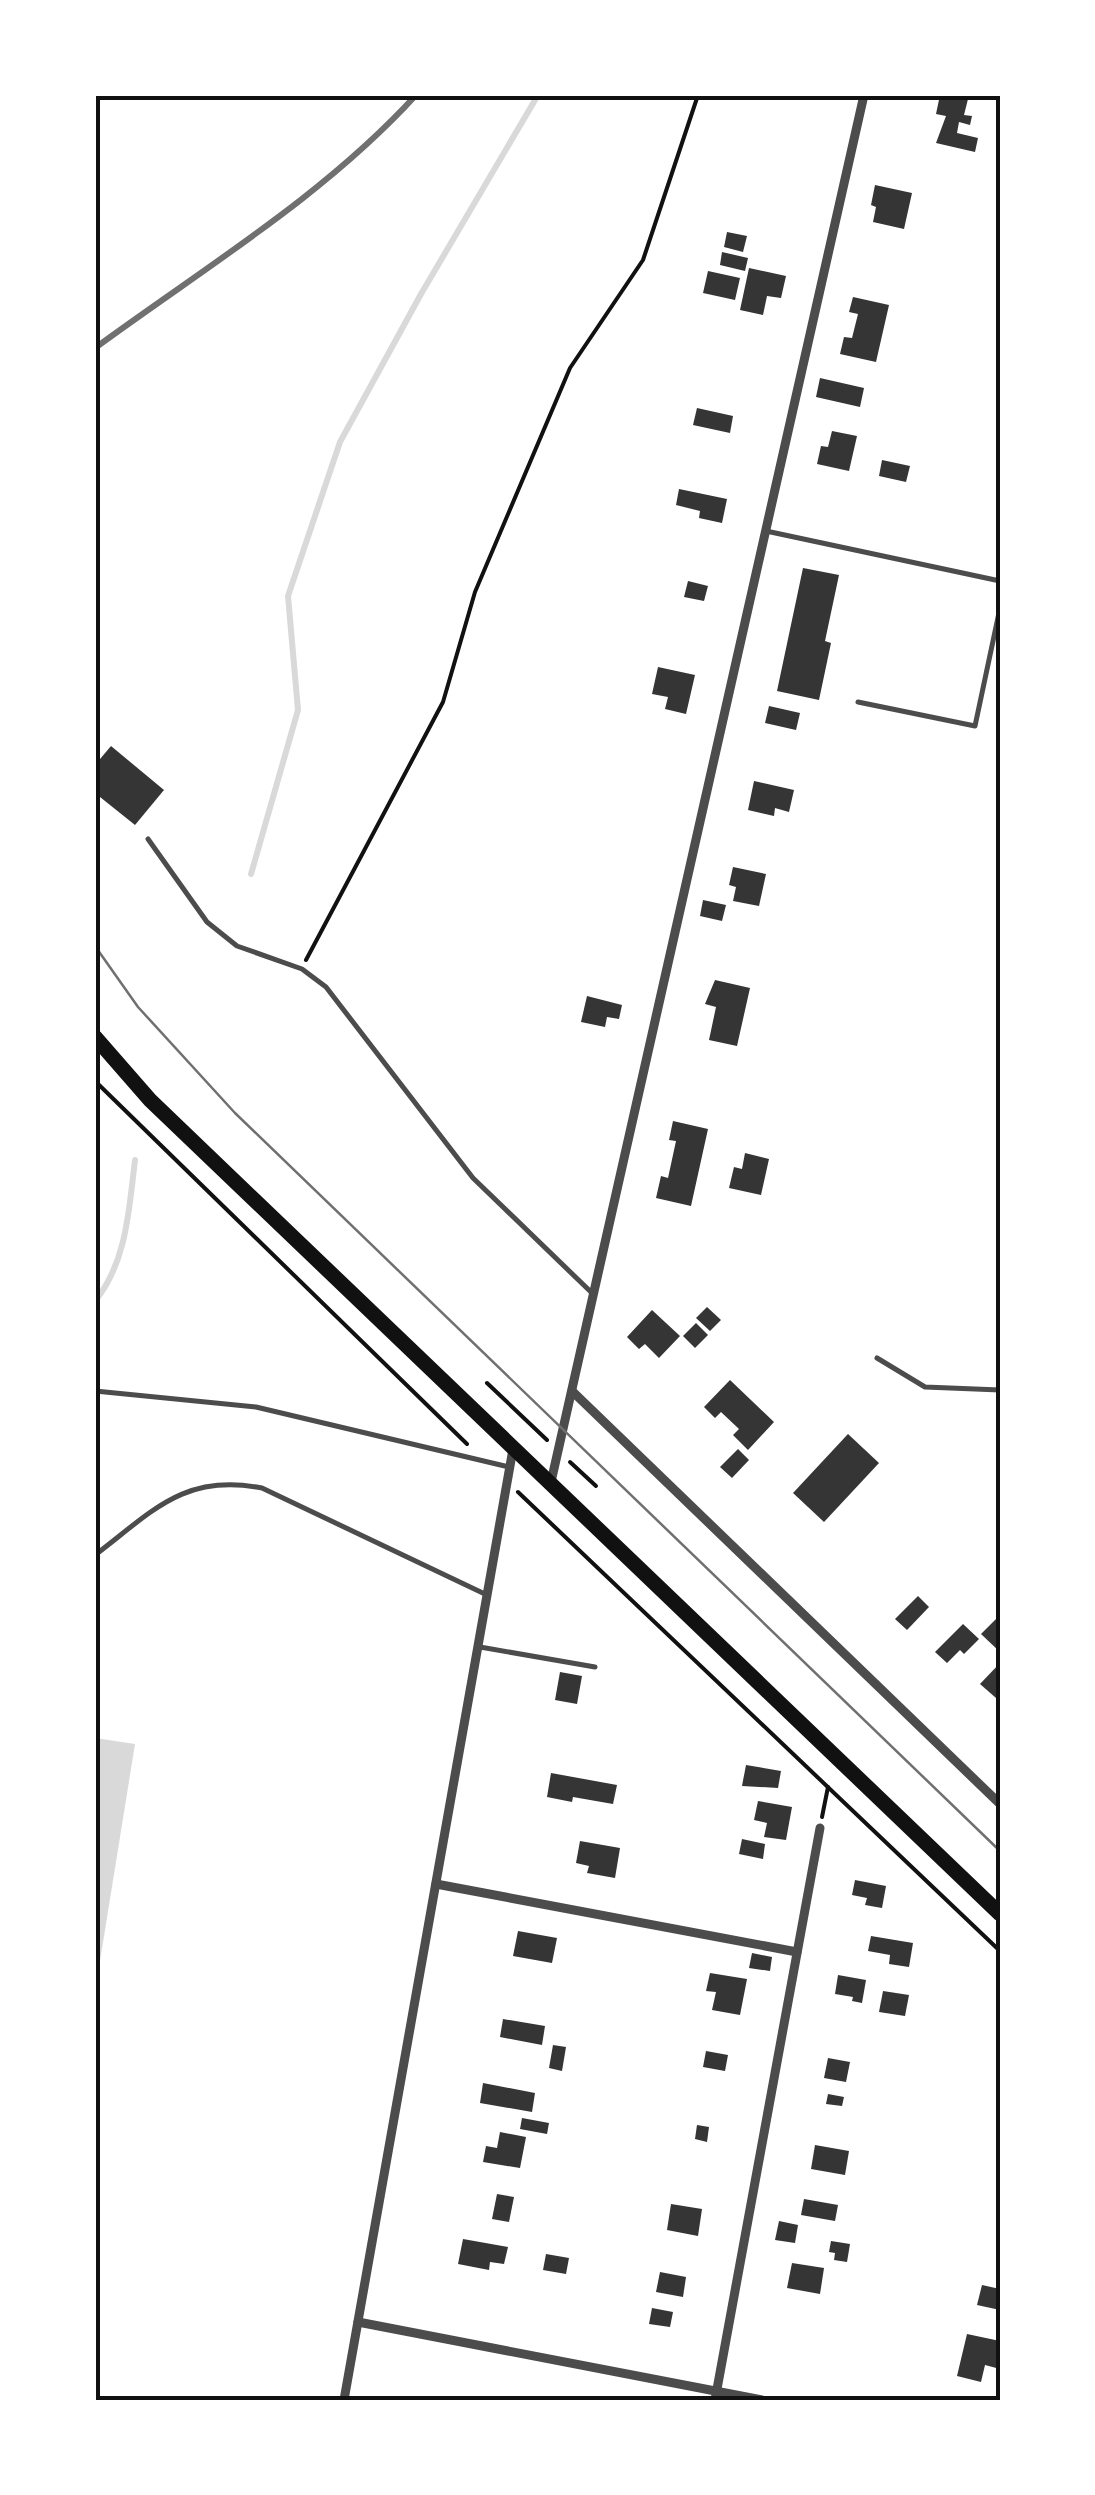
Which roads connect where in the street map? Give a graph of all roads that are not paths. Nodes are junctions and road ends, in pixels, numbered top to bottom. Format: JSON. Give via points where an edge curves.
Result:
{"nodes":[{"id":1,"x":864,"y":95,"type":"edge"},
{"id":2,"x":766,"y":531,"type":"junction"},
{"id":3,"x":1000,"y":581,"type":"edge"},
{"id":4,"x":1000,"y":608,"type":"edge"},
{"id":5,"x":858,"y":702,"type":"dead end"},
{"id":6,"x":148,"y":838,"type":"dead end"},
{"id":7,"x":95,"y":1037,"type":"edge"},
{"id":8,"x":594,"y":1295,"type":"junction"},
{"id":9,"x":878,"y":1358,"type":"dead end"},
{"id":10,"x":95,"y":1390,"type":"edge"},
{"id":11,"x":1000,"y":1390,"type":"edge"},
{"id":12,"x":572,"y":1391,"type":"junction"},
{"id":13,"x":513,"y":1449,"type":"junction"},
{"id":14,"x":510,"y":1467,"type":"junction"},
{"id":15,"x":550,"y":1486,"type":"junction"},
{"id":16,"x":95,"y":1555,"type":"edge"},
{"id":17,"x":487,"y":1595,"type":"junction"},
{"id":18,"x":478,"y":1646,"type":"junction"},
{"id":19,"x":595,"y":1667,"type":"dead end"},
{"id":20,"x":1000,"y":1804,"type":"edge"},
{"id":21,"x":820,"y":1828,"type":"road end"},
{"id":22,"x":436,"y":1884,"type":"junction"},
{"id":23,"x":1000,"y":1914,"type":"edge"},
{"id":24,"x":797,"y":1952,"type":"junction"},
{"id":25,"x":358,"y":2322,"type":"junction"},
{"id":26,"x":715,"y":2396,"type":"edge"},
{"id":27,"x":344,"y":2400,"type":"edge"},
{"id":28,"x":762,"y":2400,"type":"edge"}],
"edges":[{"from":1,"to":2,"type":"street"},
{"from":2,"to":3,"type":"lane"},
{"from":2,"to":8,"type":"street"},
{"from":4,"to":5,"type":"lane","via":[[975,726]]},
{"from":6,"to":8,"type":"lane","via":[[207,922],[237,946],[302,969],[326,988],[474,1178]]},
{"from":7,"to":13,"type":"main road","via":[[150,1100]]},
{"from":8,"to":12,"type":"street"},
{"from":9,"to":11,"type":"lane","via":[[925,1387]]},
{"from":10,"to":14,"type":"lane","via":[[256,1406]]},
{"from":12,"to":15,"type":"street"},
{"from":12,"to":20,"type":"street"},
{"from":13,"to":14,"type":"street"},
{"from":13,"to":15,"type":"main road"},
{"from":14,"to":17,"type":"street"},
{"from":15,"to":23,"type":"main road"},
{"from":16,"to":17,"type":"lane","via":[[183,1492],[236,1483],[262,1488]]},
{"from":17,"to":18,"type":"street"},
{"from":18,"to":19,"type":"lane"},
{"from":18,"to":22,"type":"street"},
{"from":21,"to":24,"type":"street"},
{"from":22,"to":24,"type":"street"},
{"from":22,"to":25,"type":"street"},
{"from":24,"to":26,"type":"street"},
{"from":25,"to":26,"type":"street"},
{"from":25,"to":27,"type":"street"},
{"from":26,"to":28,"type":"street"}]}
